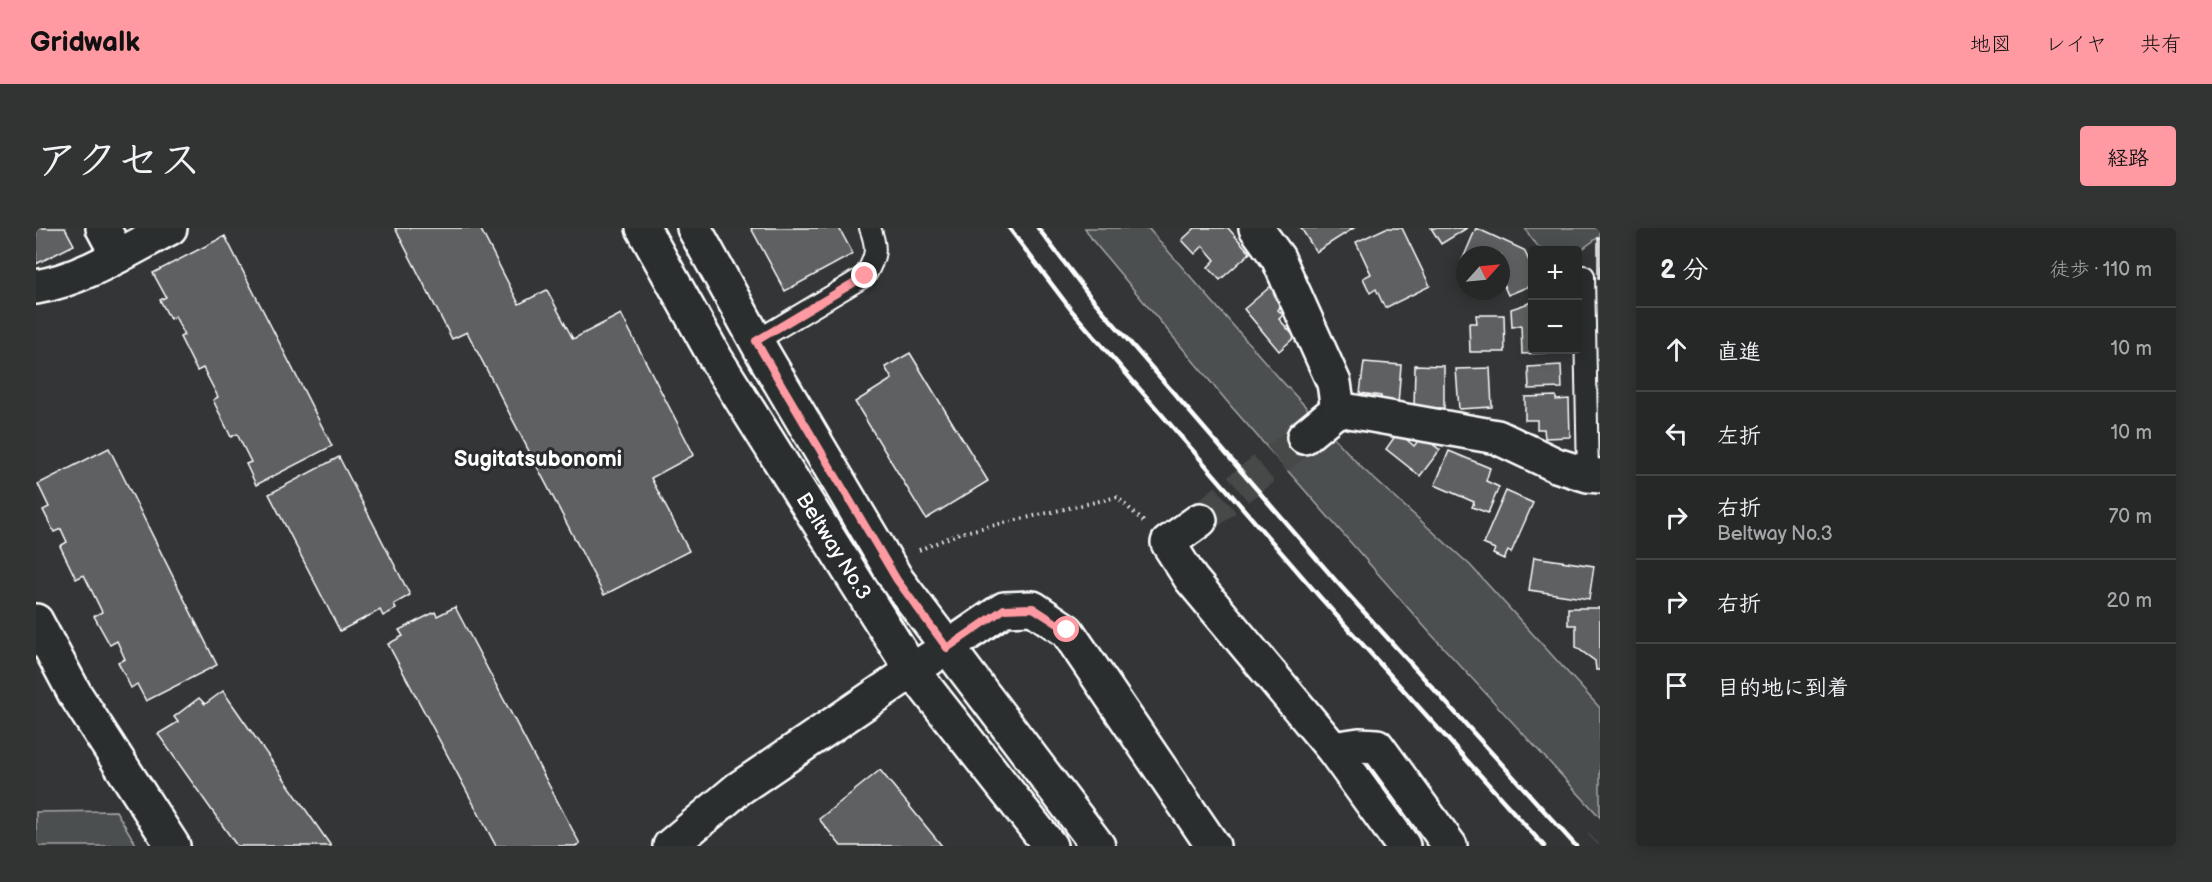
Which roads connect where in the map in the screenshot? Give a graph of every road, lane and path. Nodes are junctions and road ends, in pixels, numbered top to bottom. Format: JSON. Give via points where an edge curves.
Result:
{"nodes":[{"id":1,"x":170,"y":228,"type":"edge"},
{"id":2,"x":644,"y":228,"type":"edge"},
{"id":3,"x":694,"y":228,"type":"edge"},
{"id":4,"x":870,"y":228,"type":"edge"},
{"id":5,"x":1256,"y":228,"type":"edge"},
{"id":6,"x":111,"y":242,"type":"edge"},
{"id":7,"x":1584,"y":276,"type":"dead end"},
{"id":8,"x":36,"y":287,"type":"edge"},
{"id":9,"x":756,"y":341,"type":"junction"},
{"id":10,"x":1338,"y":409,"type":"junction"},
{"id":11,"x":1304,"y":437,"type":"tunnel mouth"},
{"id":12,"x":1594,"y":476,"type":"edge"},
{"id":13,"x":1200,"y":520,"type":"tunnel mouth"},
{"id":14,"x":1168,"y":543,"type":"junction"},
{"id":15,"x":919,"y":550,"type":"dead end"},
{"id":16,"x":36,"y":621,"type":"edge"},
{"id":17,"x":947,"y":648,"type":"junction"},
{"id":18,"x":911,"y":669,"type":"junction"},
{"id":19,"x":1333,"y":749,"type":"junction"},
{"id":20,"x":172,"y":846,"type":"edge"},
{"id":21,"x":670,"y":846,"type":"edge"},
{"id":22,"x":1050,"y":846,"type":"edge"},
{"id":23,"x":1098,"y":846,"type":"edge"},
{"id":24,"x":1213,"y":846,"type":"edge"},
{"id":25,"x":1403,"y":846,"type":"edge"},
{"id":26,"x":1450,"y":846,"type":"edge"}],
"edges":[{"from":1,"to":6,"type":"street"},
{"from":2,"to":18,"type":"street","name":"Beltway No.3","via":[[716,359]]},
{"from":3,"to":9,"type":"street","name":"Beltway No.3"},
{"from":4,"to":9,"type":"lane","via":[[876,241],[875,260],[865,276]]},
{"from":5,"to":10,"type":"street","via":[[1278,258],[1334,383]]},
{"from":6,"to":8,"type":"street","via":[[57,284]]},
{"from":7,"to":12,"type":"lane"},
{"from":9,"to":17,"type":"street","name":"Beltway No.3","via":[[897,580]]},
{"from":10,"to":11,"type":"street"},
{"from":10,"to":12,"type":"street","via":[[1497,437],[1556,465]]},
{"from":13,"to":14,"type":"street"},
{"from":14,"to":15,"type":"path","via":[[1117,497],[960,533]]},
{"from":14,"to":19,"type":"street","via":[[1191,579]]},
{"from":16,"to":20,"type":"street","via":[[75,694]]},
{"from":17,"to":18,"type":"street"},
{"from":17,"to":23,"type":"street","name":"Beltway No.3"},
{"from":17,"to":24,"type":"street","via":[[1004,609],[1033,608],[1067,630]]},
{"from":18,"to":21,"type":"street","via":[[738,789]]},
{"from":18,"to":22,"type":"street","name":"Beltway No.3"},
{"from":19,"to":25,"type":"street"},
{"from":19,"to":26,"type":"street","via":[[1377,746]]}]}
